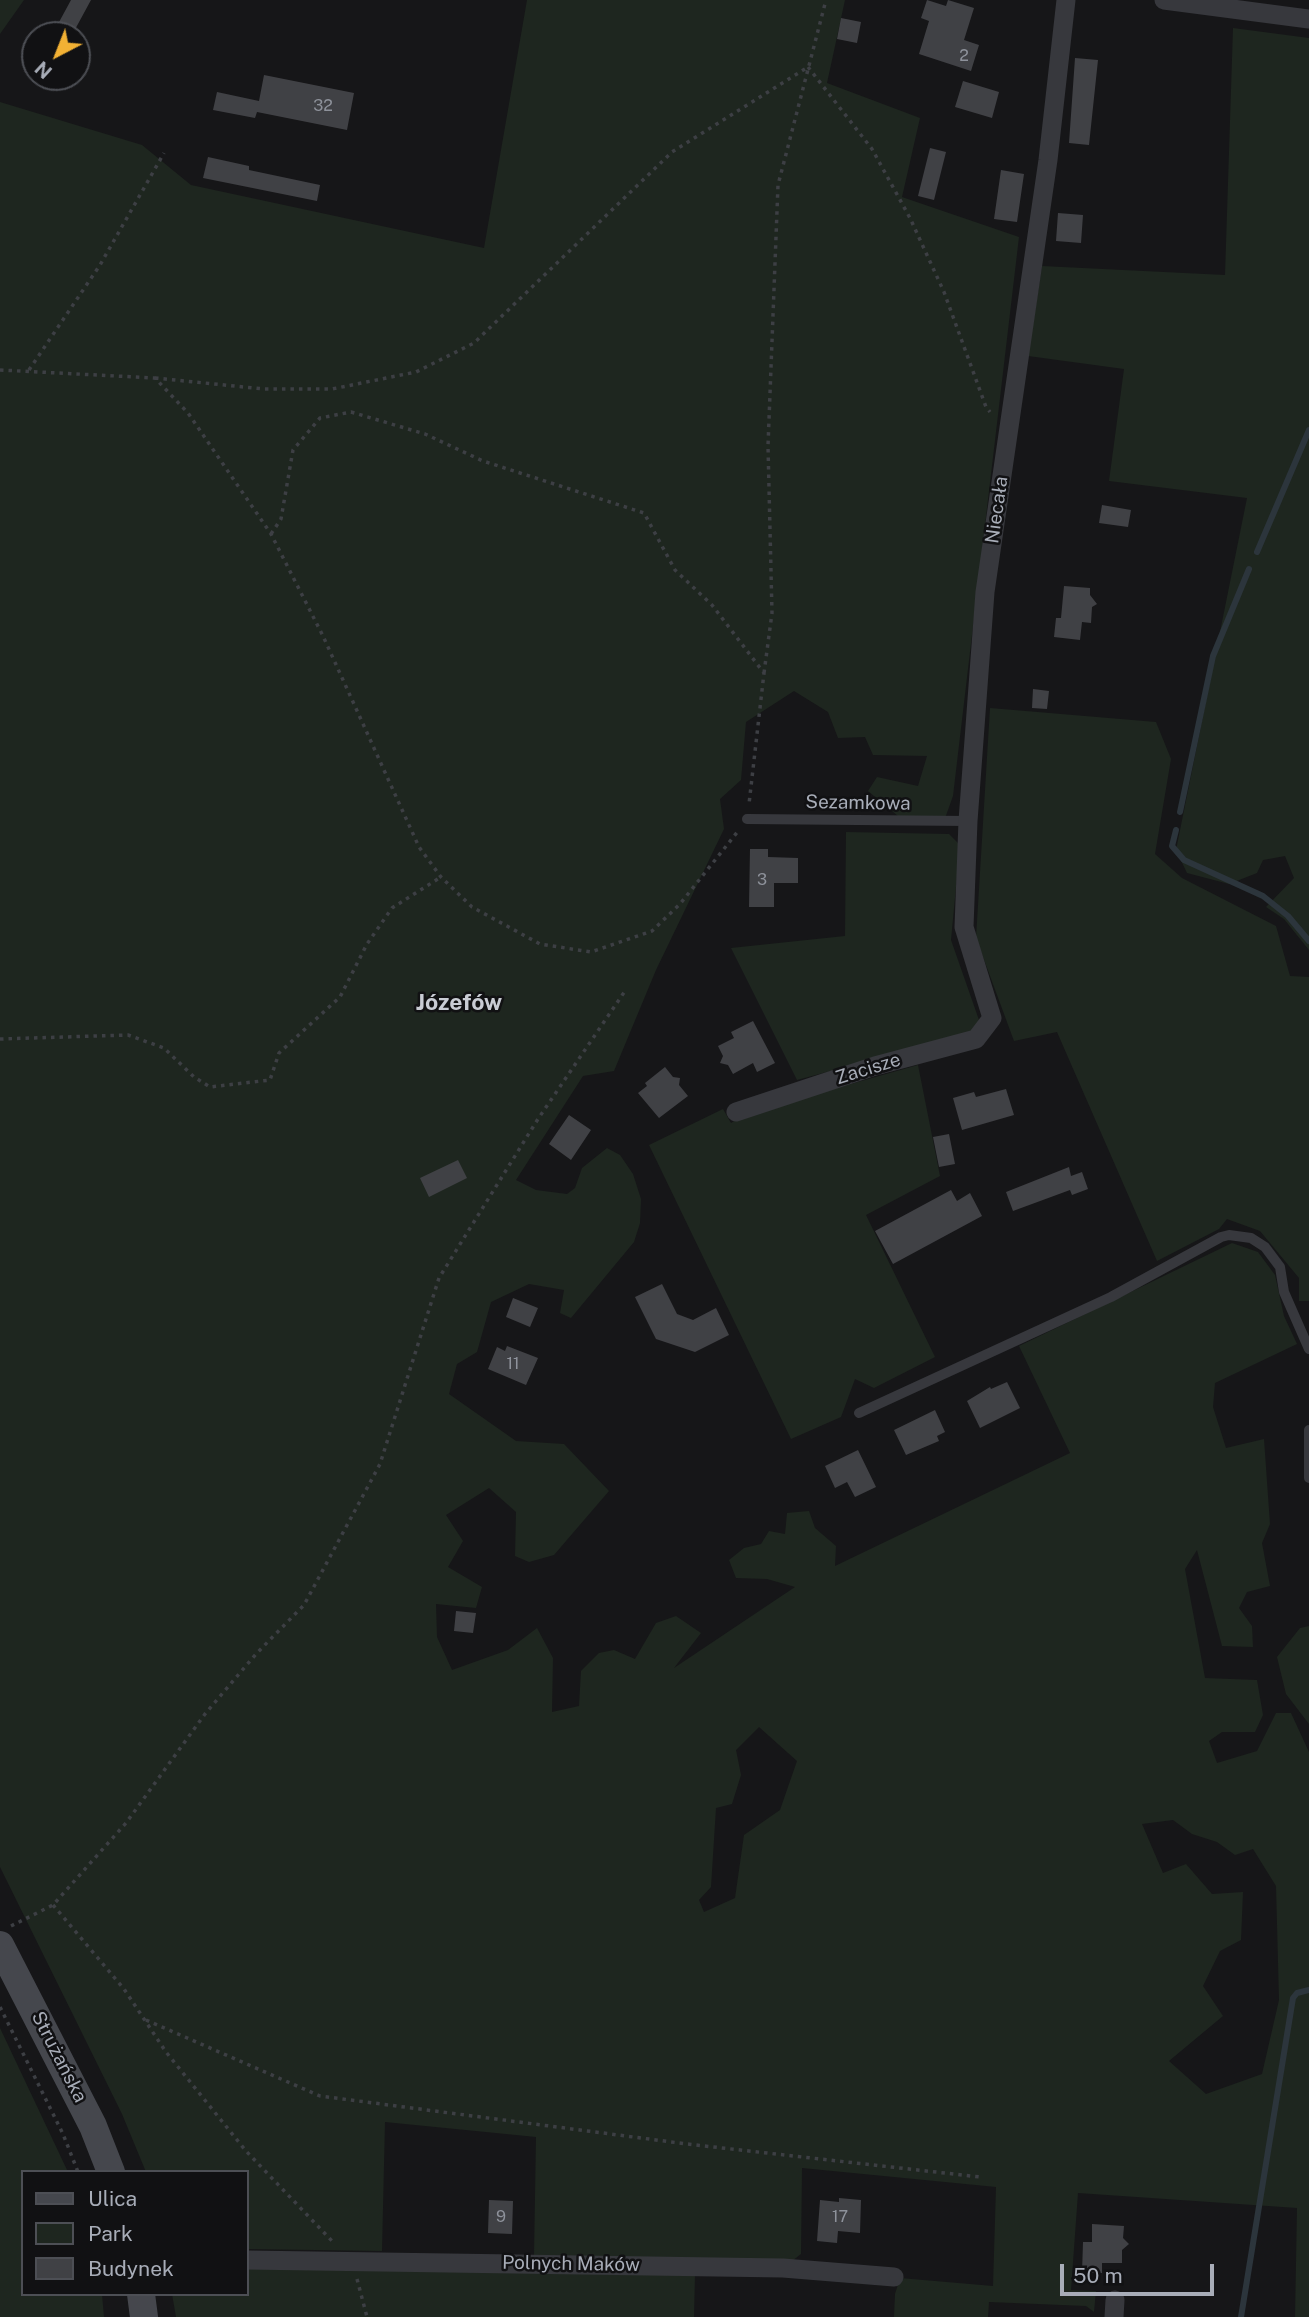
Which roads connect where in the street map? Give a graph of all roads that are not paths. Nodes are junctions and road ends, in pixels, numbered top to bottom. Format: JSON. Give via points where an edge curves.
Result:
{"nodes":[{"id":1,"x":1066,"y":0,"type":"edge"},
{"id":2,"x":1164,"y":0,"type":"edge"},
{"id":3,"x":1309,"y":19,"type":"edge"},
{"id":4,"x":747,"y":819,"type":"road end"},
{"id":5,"x":968,"y":821,"type":"junction"},
{"id":6,"x":992,"y":1018,"type":"joint"},
{"id":7,"x":736,"y":1112,"type":"dead end"},
{"id":8,"x":1309,"y":1349,"type":"edge"},
{"id":9,"x":859,"y":1413,"type":"dead end"},
{"id":10,"x":1309,"y":1430,"type":"edge"},
{"id":11,"x":1309,"y":1478,"type":"edge"},
{"id":12,"x":0,"y":1945,"type":"edge"},
{"id":13,"x":110,"y":2170,"type":"edge"},
{"id":14,"x":248,"y":2260,"type":"edge"},
{"id":15,"x":894,"y":2277,"type":"dead end"},
{"id":16,"x":141,"y":2296,"type":"edge"},
{"id":17,"x":145,"y":2317,"type":"edge"}],
"edges":[{"from":1,"to":5,"type":"street","name":"Niecała","via":[[1048,160],[985,592]]},
{"from":2,"to":3,"type":"street"},
{"from":4,"to":5,"type":"lane","name":"Sezamkowa"},
{"from":5,"to":6,"type":"street","name":"Niecała","via":[[964,927]]},
{"from":6,"to":7,"type":"street","name":"Zacisze","via":[[976,1039],[874,1066]]},
{"from":8,"to":9,"type":"lane","via":[[1284,1292],[1280,1267],[1258,1242],[1221,1237],[1111,1297]]},
{"from":10,"to":11,"type":"lane"},
{"from":12,"to":13,"type":"main road","name":"Strużańska","via":[[93,2126]]},
{"from":14,"to":15,"type":"street","name":"Polnych Maków","via":[[783,2268]]},
{"from":16,"to":17,"type":"main road"}]}
